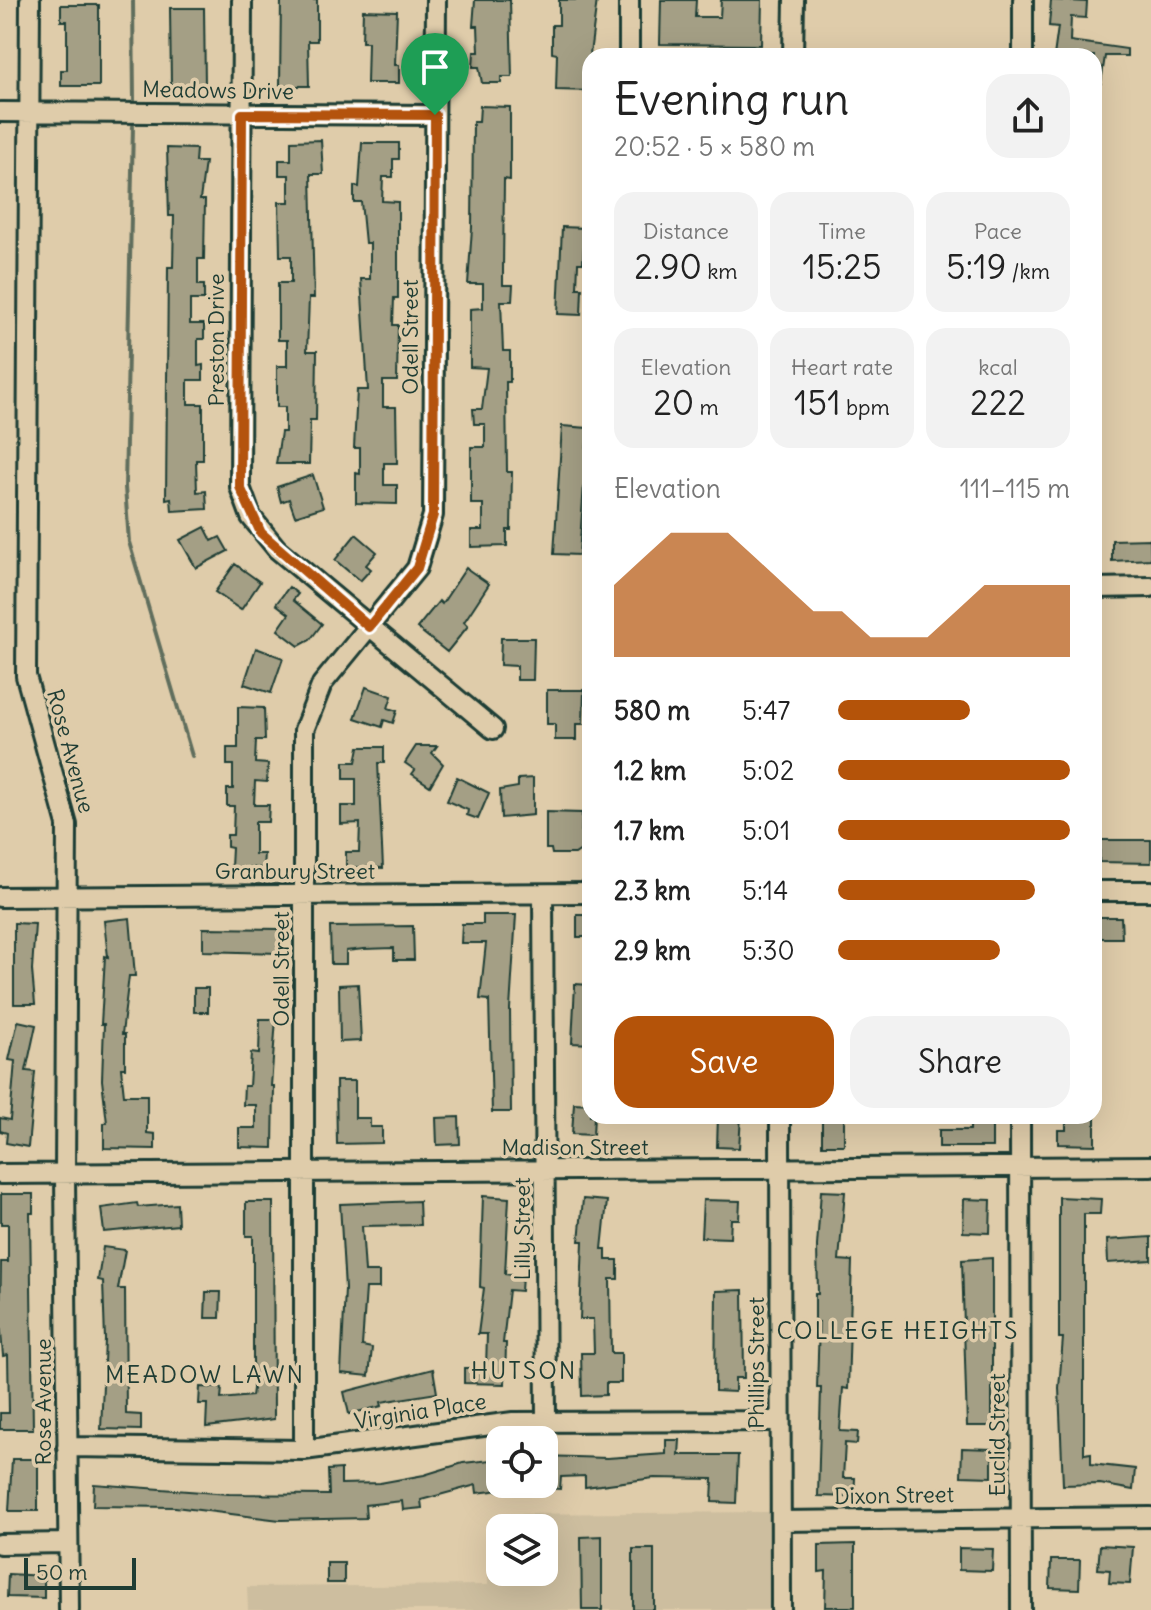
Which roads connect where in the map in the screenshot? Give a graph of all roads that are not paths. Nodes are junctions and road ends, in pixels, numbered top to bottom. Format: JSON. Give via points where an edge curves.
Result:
{"nodes":[{"id":1,"x":30,"y":0,"type":"edge"},
{"id":2,"x":242,"y":0,"type":"edge"},
{"id":3,"x":436,"y":0,"type":"edge"},
{"id":4,"x":629,"y":0,"type":"edge"},
{"id":5,"x":794,"y":0,"type":"edge"},
{"id":6,"x":1023,"y":0,"type":"edge"},
{"id":7,"x":629,"y":48,"type":"edge"},
{"id":8,"x":793,"y":48,"type":"edge"},
{"id":9,"x":1023,"y":48,"type":"edge"},
{"id":10,"x":0,"y":112,"type":"edge"},
{"id":11,"x":30,"y":112,"type":"junction"},
{"id":12,"x":242,"y":114,"type":"junction"},
{"id":13,"x":435,"y":115,"type":"junction"},
{"id":14,"x":1151,"y":587,"type":"edge"},
{"id":15,"x":1102,"y":588,"type":"edge"},
{"id":16,"x":369,"y":627,"type":"junction"},
{"id":17,"x":493,"y":729,"type":"dead end"},
{"id":18,"x":1102,"y":891,"type":"edge"},
{"id":19,"x":1151,"y":891,"type":"edge"},
{"id":20,"x":582,"y":893,"type":"edge"},
{"id":21,"x":306,"y":894,"type":"junction"},
{"id":22,"x":543,"y":894,"type":"junction"},
{"id":23,"x":0,"y":897,"type":"edge"},
{"id":24,"x":67,"y":897,"type":"junction"},
{"id":25,"x":780,"y":1124,"type":"edge"},
{"id":26,"x":1020,"y":1124,"type":"edge"},
{"id":27,"x":1151,"y":1166,"type":"edge"},
{"id":28,"x":1019,"y":1167,"type":"junction"},
{"id":29,"x":780,"y":1168,"type":"junction"},
{"id":30,"x":546,"y":1171,"type":"junction"},
{"id":31,"x":304,"y":1172,"type":"junction"},
{"id":32,"x":0,"y":1174,"type":"edge"},
{"id":33,"x":65,"y":1175,"type":"junction"},
{"id":34,"x":546,"y":1421,"type":"junction"},
{"id":35,"x":780,"y":1421,"type":"junction"},
{"id":36,"x":67,"y":1447,"type":"junction"},
{"id":37,"x":304,"y":1450,"type":"junction"},
{"id":38,"x":1151,"y":1517,"type":"edge"},
{"id":39,"x":1021,"y":1518,"type":"junction"},
{"id":40,"x":781,"y":1521,"type":"junction"},
{"id":41,"x":67,"y":1543,"type":"junction"},
{"id":42,"x":0,"y":1544,"type":"edge"},
{"id":43,"x":69,"y":1610,"type":"edge"},
{"id":44,"x":781,"y":1610,"type":"edge"},
{"id":45,"x":1021,"y":1610,"type":"edge"}],
"edges":[{"from":1,"to":11,"type":"street","name":"Rose Avenue"},
{"from":2,"to":12,"type":"street","name":"Preston Drive"},
{"from":3,"to":13,"type":"street","name":"Odell Street"},
{"from":4,"to":7,"type":"street"},
{"from":5,"to":8,"type":"street"},
{"from":6,"to":9,"type":"street"},
{"from":10,"to":11,"type":"street","name":"Meadows Drive"},
{"from":11,"to":12,"type":"street","name":"Meadows Drive"},
{"from":11,"to":24,"type":"street","name":"Rose Avenue","via":[[26,676],[65,814]]},
{"from":12,"to":13,"type":"street","name":"Meadows Drive"},
{"from":12,"to":16,"type":"street","name":"Preston Drive","via":[[240,487],[261,533]]},
{"from":13,"to":16,"type":"street","name":"Odell Street","via":[[433,515],[417,568]]},
{"from":14,"to":15,"type":"street"},
{"from":16,"to":17,"type":"street","name":"Preston Drive"},
{"from":16,"to":21,"type":"street","name":"Odell Street","via":[[322,684],[304,730]]},
{"from":18,"to":19,"type":"street"},
{"from":20,"to":22,"type":"street","name":"Granbury Street"},
{"from":21,"to":22,"type":"street","name":"Granbury Street"},
{"from":21,"to":24,"type":"street","name":"Granbury Street"},
{"from":21,"to":31,"type":"street","name":"Odell Street"},
{"from":22,"to":30,"type":"street","name":"Lilly Street"},
{"from":23,"to":24,"type":"street","name":"Granbury Street"},
{"from":24,"to":33,"type":"street","name":"Rose Avenue"},
{"from":25,"to":29,"type":"street","name":"Phillips Street"},
{"from":26,"to":28,"type":"street","name":"Euclid Street"},
{"from":27,"to":28,"type":"street","name":"Madison Street"},
{"from":28,"to":29,"type":"street","name":"Madison Street"},
{"from":28,"to":39,"type":"street","name":"Euclid Street"},
{"from":29,"to":30,"type":"street","name":"Madison Street"},
{"from":29,"to":35,"type":"street","name":"Phillips Street"},
{"from":30,"to":31,"type":"street","name":"Madison Street"},
{"from":30,"to":34,"type":"street","name":"Lilly Street"},
{"from":31,"to":33,"type":"street","name":"Madison Street"},
{"from":31,"to":37,"type":"street","name":"Odell Street"},
{"from":32,"to":33,"type":"street","name":"Madison Street"},
{"from":33,"to":36,"type":"street","name":"Rose Avenue"},
{"from":34,"to":35,"type":"street","name":"Virginia Place"},
{"from":34,"to":37,"type":"street","name":"Virginia Place","via":[[452,1428]]},
{"from":35,"to":40,"type":"street","name":"Phillips Street"},
{"from":36,"to":37,"type":"street","name":"Virginia Place"},
{"from":36,"to":41,"type":"street","name":"Rose Avenue"},
{"from":38,"to":39,"type":"street","name":"Dixon Street"},
{"from":39,"to":40,"type":"street","name":"Dixon Street"},
{"from":39,"to":45,"type":"street","name":"Euclid Street"},
{"from":40,"to":44,"type":"street","name":"Phillips Street"},
{"from":41,"to":42,"type":"street"},
{"from":41,"to":43,"type":"street","name":"Rose Avenue"}]}
